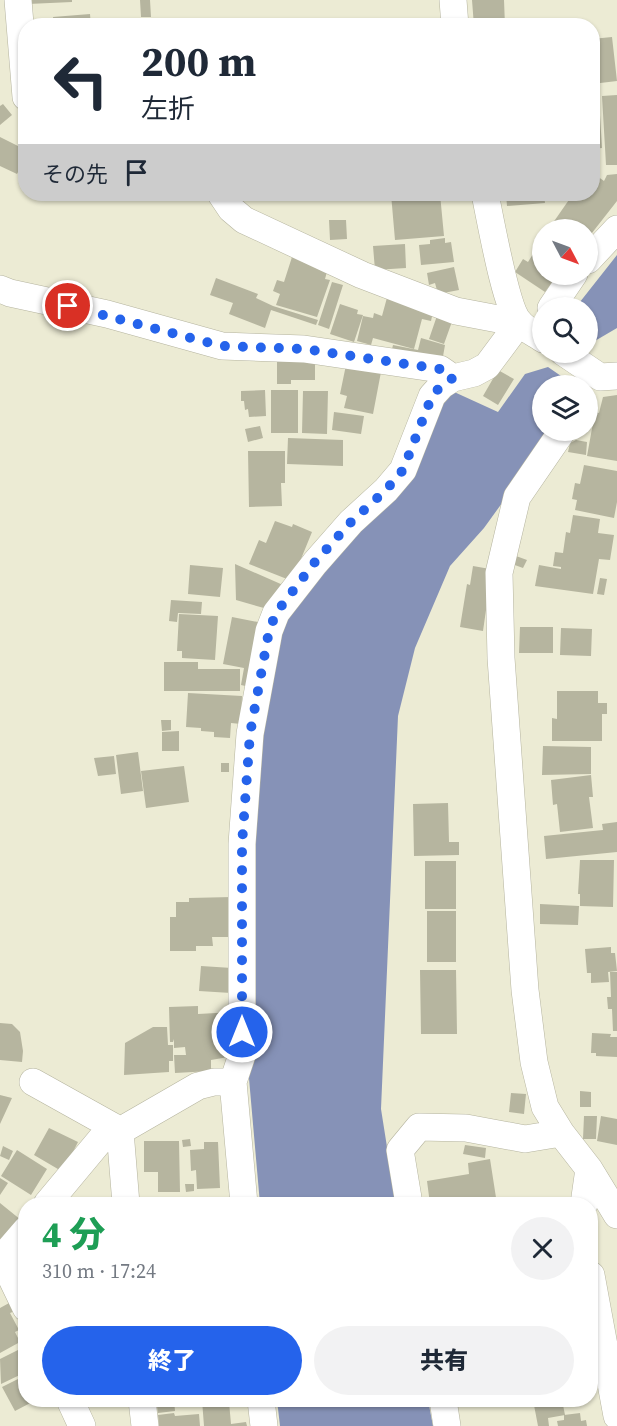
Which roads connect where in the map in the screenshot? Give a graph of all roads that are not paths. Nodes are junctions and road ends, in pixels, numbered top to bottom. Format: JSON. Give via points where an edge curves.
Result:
{"nodes":[{"id":1,"x":18,"y":0,"type":"edge"},
{"id":2,"x":453,"y":0,"type":"edge"},
{"id":3,"x":19,"y":18,"type":"edge"},
{"id":4,"x":454,"y":18,"type":"edge"},
{"id":5,"x":226,"y":201,"type":"edge"},
{"id":6,"x":486,"y":201,"type":"edge"},
{"id":7,"x":617,"y":229,"type":"edge"},
{"id":8,"x":598,"y":249,"type":"edge"},
{"id":9,"x":0,"y":289,"type":"edge"},
{"id":10,"x":532,"y":324,"type":"edge"},
{"id":11,"x":532,"y":327,"type":"edge"},
{"id":12,"x":532,"y":329,"type":"edge"},
{"id":13,"x":577,"y":363,"type":"edge"},
{"id":14,"x":453,"y":378,"type":"junction"},
{"id":15,"x":602,"y":383,"type":"edge"},
{"id":16,"x":555,"y":441,"type":"edge"},
{"id":17,"x":33,"y":1082,"type":"dead end"},
{"id":18,"x":233,"y":1082,"type":"junction"},
{"id":19,"x":116,"y":1128,"type":"junction"},
{"id":20,"x":561,"y":1133,"type":"junction"},
{"id":21,"x":589,"y":1169,"type":"junction"},
{"id":22,"x":53,"y":1197,"type":"edge"},
{"id":23,"x":125,"y":1197,"type":"edge"},
{"id":24,"x":243,"y":1197,"type":"edge"},
{"id":25,"x":408,"y":1197,"type":"edge"},
{"id":26,"x":585,"y":1197,"type":"edge"},
{"id":27,"x":617,"y":1215,"type":"edge"},
{"id":28,"x":18,"y":1239,"type":"edge"},
{"id":29,"x":18,"y":1291,"type":"edge"},
{"id":30,"x":598,"y":1313,"type":"edge"},
{"id":31,"x":73,"y":1407,"type":"edge"},
{"id":32,"x":143,"y":1407,"type":"edge"},
{"id":33,"x":262,"y":1407,"type":"edge"},
{"id":34,"x":444,"y":1407,"type":"edge"},
{"id":35,"x":617,"y":1416,"type":"edge"},
{"id":36,"x":82,"y":1426,"type":"edge"},
{"id":37,"x":145,"y":1426,"type":"edge"},
{"id":38,"x":264,"y":1426,"type":"edge"},
{"id":39,"x":447,"y":1426,"type":"edge"}],
"edges":[{"from":1,"to":3,"type":"street"},
{"from":2,"to":4,"type":"street"},
{"from":5,"to":11,"type":"street","via":[[244,220],[362,276],[456,310]]},
{"from":6,"to":10,"type":"street","via":[[503,279]]},
{"from":7,"to":8,"type":"street"},
{"from":9,"to":14,"type":"street","via":[[222,346],[327,351],[440,369]]},
{"from":12,"to":14,"type":"street","via":[[487,366]]},
{"from":13,"to":15,"type":"street"},
{"from":14,"to":18,"type":"street","via":[[432,396],[403,470],[315,562],[276,613],[269,631],[250,734],[242,844],[242,1055]]},
{"from":16,"to":20,"type":"street","via":[[517,497],[499,573],[501,658],[525,990],[532,1051],[545,1107]]},
{"from":17,"to":19,"type":"street"},
{"from":18,"to":19,"type":"street","via":[[198,1086]]},
{"from":18,"to":24,"type":"street"},
{"from":19,"to":22,"type":"street"},
{"from":19,"to":23,"type":"street"},
{"from":20,"to":21,"type":"street"},
{"from":20,"to":25,"type":"street","via":[[525,1139],[466,1128],[419,1127],[400,1150]]},
{"from":21,"to":26,"type":"street"},
{"from":21,"to":27,"type":"street"},
{"from":28,"to":29,"type":"street","via":[[2,1258]]},
{"from":30,"to":35,"type":"street"},
{"from":31,"to":36,"type":"street"},
{"from":32,"to":37,"type":"street"},
{"from":33,"to":38,"type":"street"},
{"from":34,"to":39,"type":"street"}]}
